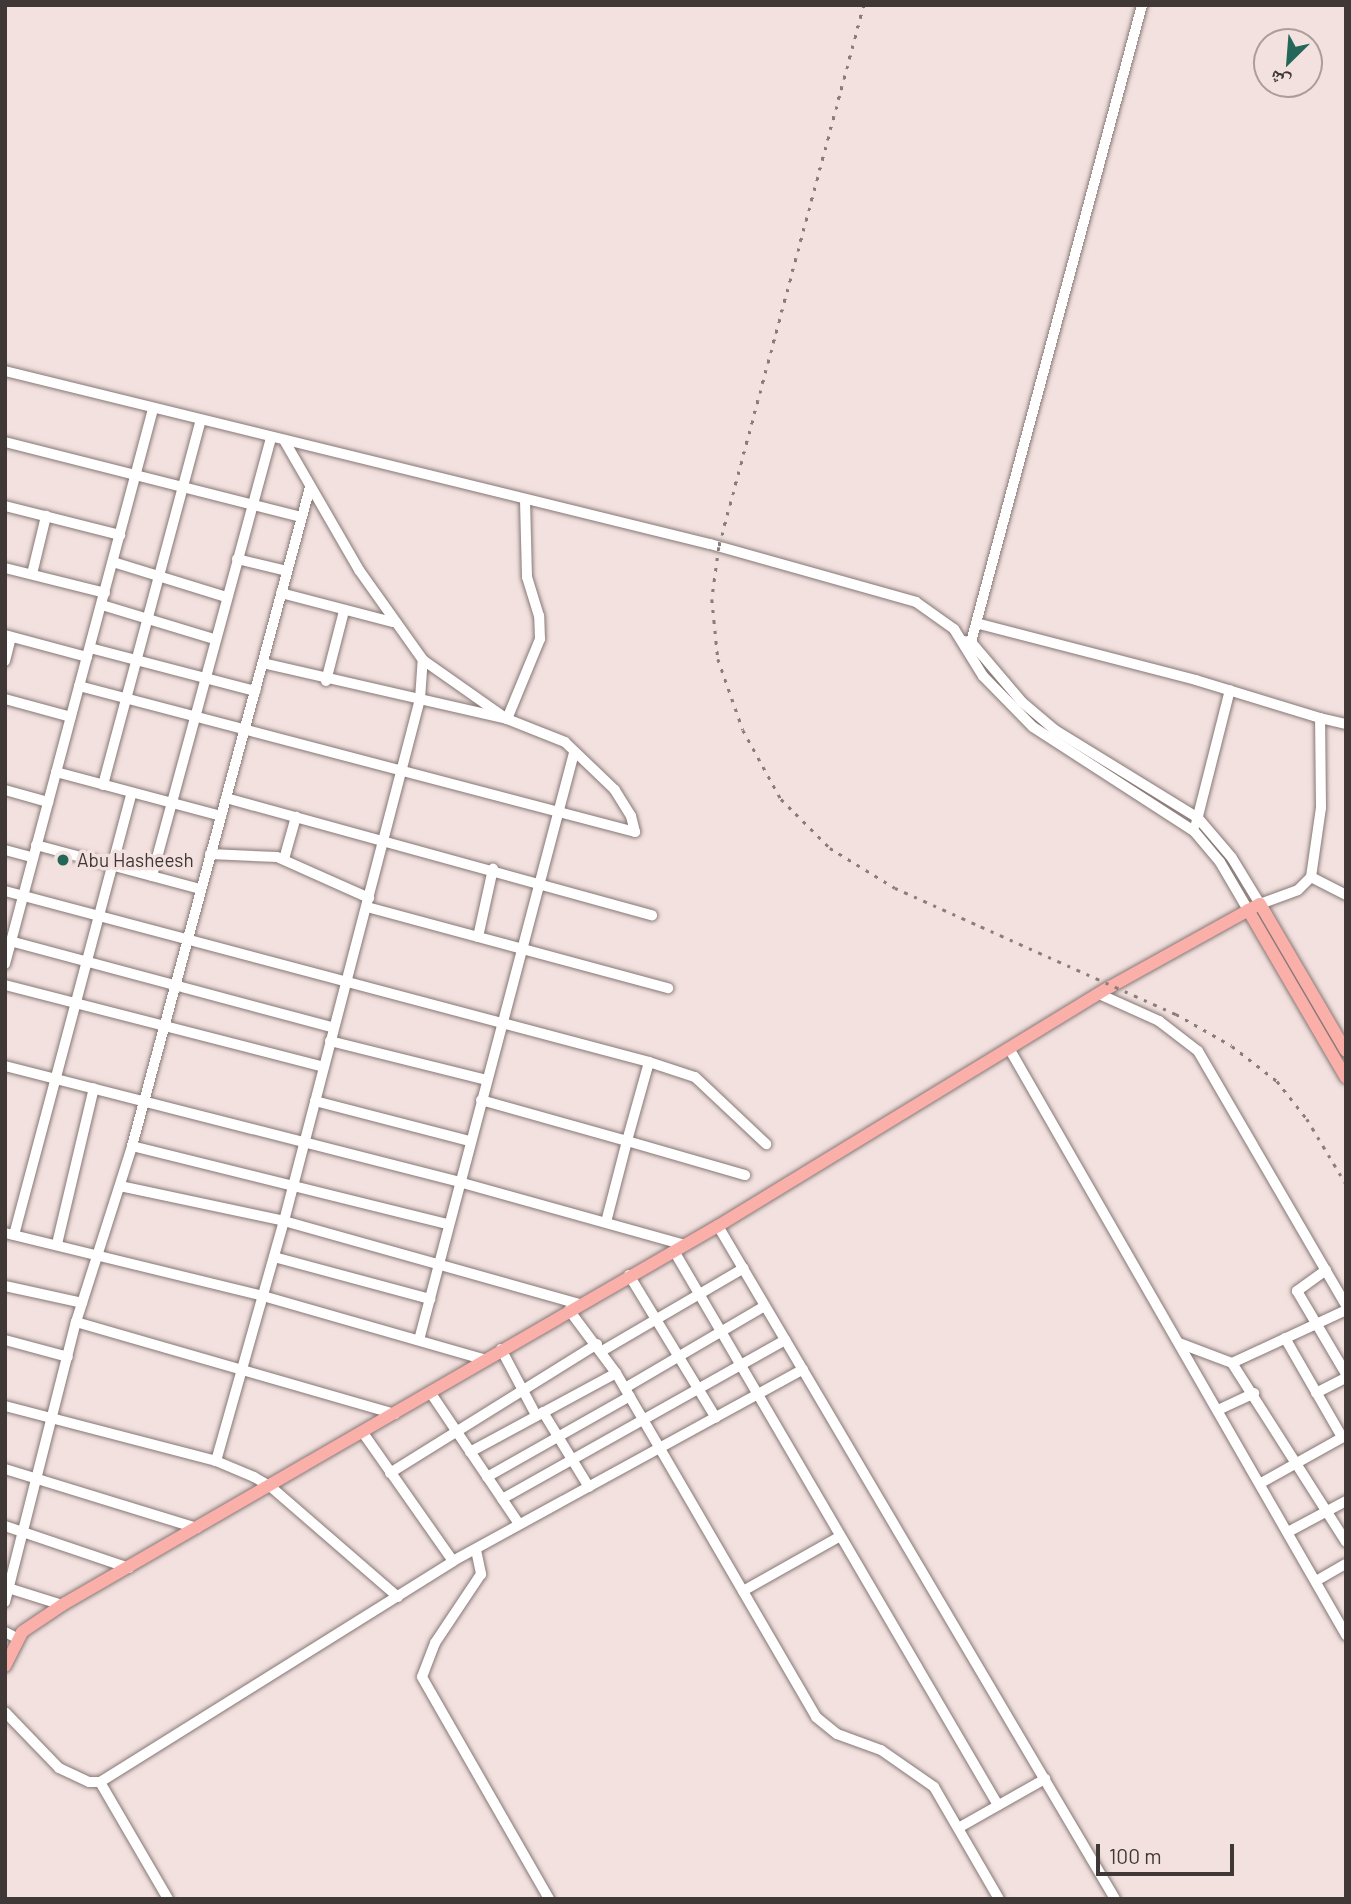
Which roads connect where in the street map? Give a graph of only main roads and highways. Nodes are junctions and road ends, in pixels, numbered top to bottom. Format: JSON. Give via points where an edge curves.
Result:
{"nodes":[{"id":1,"x":1248,"y":910,"type":"junction"},
{"id":2,"x":1346,"y":1051,"type":"edge"},
{"id":3,"x":1346,"y":1078,"type":"edge"},
{"id":4,"x":5,"y":1666,"type":"edge"}],
"edges":[{"from":1,"to":2,"type":"main road","via":[[1260,904]]},
{"from":1,"to":3,"type":"main road"},
{"from":1,"to":4,"type":"main road","via":[[1099,994],[718,1226],[62,1605],[18,1638]]}]}
